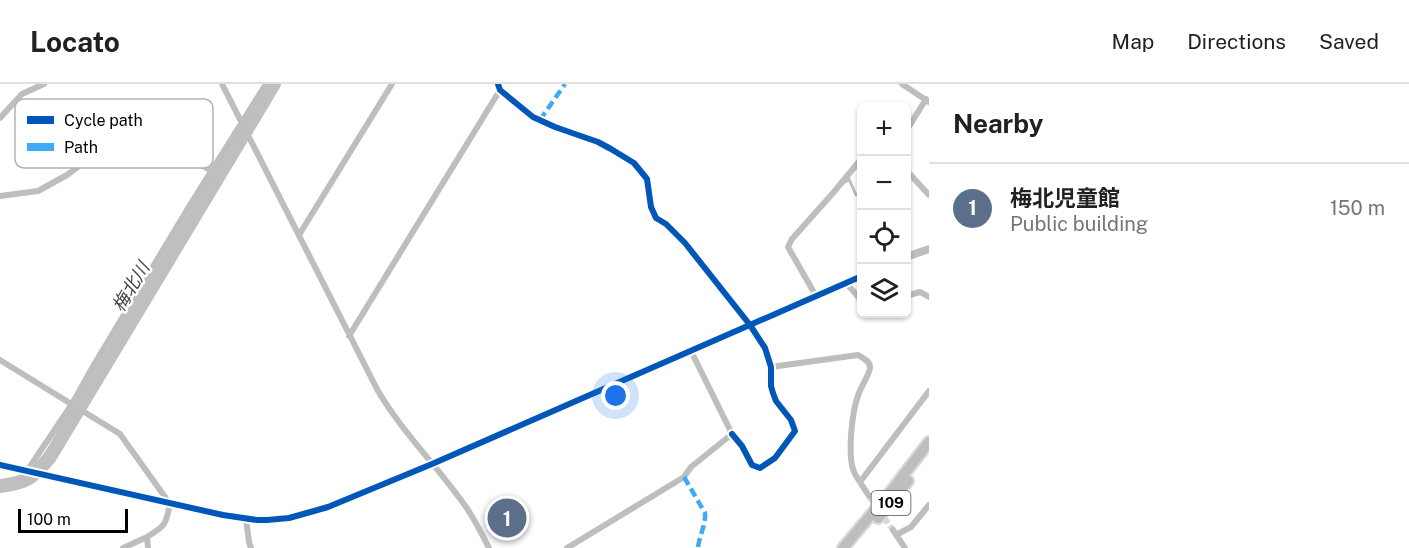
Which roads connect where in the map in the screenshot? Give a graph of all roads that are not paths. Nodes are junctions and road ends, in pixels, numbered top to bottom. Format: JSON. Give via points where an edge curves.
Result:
{"nodes":[{"id":1,"x":44,"y":84,"type":"edge"},
{"id":2,"x":222,"y":84,"type":"edge"},
{"id":3,"x":266,"y":84,"type":"edge"},
{"id":4,"x":392,"y":84,"type":"edge"},
{"id":5,"x":902,"y":84,"type":"edge"},
{"id":6,"x":499,"y":87,"type":"edge"},
{"id":7,"x":17,"y":99,"type":"edge"},
{"id":8,"x":927,"y":100,"type":"edge"},
{"id":9,"x":15,"y":102,"type":"edge"},
{"id":10,"x":0,"y":118,"type":"edge"},
{"id":11,"x":242,"y":124,"type":"junction"},
{"id":12,"x":911,"y":124,"type":"edge"},
{"id":13,"x":857,"y":163,"type":"edge"},
{"id":14,"x":76,"y":168,"type":"edge"},
{"id":15,"x":207,"y":168,"type":"edge"},
{"id":16,"x":213,"y":168,"type":"edge"},
{"id":17,"x":213,"y":168,"type":"edge"},
{"id":18,"x":211,"y":171,"type":"junction"},
{"id":19,"x":911,"y":175,"type":"edge"},
{"id":20,"x":837,"y":188,"type":"junction"},
{"id":21,"x":856,"y":195,"type":"dead end"},
{"id":22,"x":929,"y":195,"type":"edge"},
{"id":23,"x":0,"y":196,"type":"edge"},
{"id":24,"x":299,"y":235,"type":"junction"},
{"id":25,"x":929,"y":249,"type":"edge"},
{"id":26,"x":911,"y":255,"type":"edge"},
{"id":27,"x":857,"y":278,"type":"edge"},
{"id":28,"x":846,"y":283,"type":"junction"},
{"id":29,"x":911,"y":295,"type":"edge"},
{"id":30,"x":816,"y":296,"type":"junction"},
{"id":31,"x":857,"y":296,"type":"edge"},
{"id":32,"x":929,"y":297,"type":"edge"},
{"id":33,"x":750,"y":325,"type":"junction"},
{"id":34,"x":349,"y":336,"type":"junction"},
{"id":35,"x":691,"y":351,"type":"junction"},
{"id":36,"x":0,"y":360,"type":"edge"},
{"id":37,"x":771,"y":367,"type":"junction"},
{"id":38,"x":929,"y":391,"type":"edge"},
{"id":39,"x":72,"y":404,"type":"junction"},
{"id":40,"x":732,"y":434,"type":"junction"},
{"id":41,"x":929,"y":440,"type":"edge"},
{"id":42,"x":928,"y":454,"type":"edge"},
{"id":43,"x":432,"y":464,"type":"junction"},
{"id":44,"x":0,"y":465,"type":"edge"},
{"id":45,"x":27,"y":471,"type":"junction"},
{"id":46,"x":860,"y":482,"type":"junction"},
{"id":47,"x":869,"y":496,"type":"tunnel mouth"},
{"id":48,"x":170,"y":504,"type":"junction"},
{"id":49,"x":929,"y":505,"type":"edge"},
{"id":50,"x":246,"y":519,"type":"junction"},
{"id":51,"x":147,"y":537,"type":"junction"},
{"id":52,"x":123,"y":548,"type":"edge"},
{"id":53,"x":148,"y":548,"type":"edge"},
{"id":54,"x":251,"y":548,"type":"edge"},
{"id":55,"x":489,"y":548,"type":"edge"},
{"id":56,"x":567,"y":548,"type":"edge"},
{"id":57,"x":843,"y":548,"type":"edge"},
{"id":58,"x":853,"y":548,"type":"edge"},
{"id":59,"x":905,"y":548,"type":"edge"}],
"edges":[{"from":1,"to":7,"type":"street"},
{"from":2,"to":11,"type":"street"},
{"from":3,"to":11,"type":"street"},
{"from":4,"to":24,"type":"street"},
{"from":5,"to":8,"type":"street"},
{"from":6,"to":33,"type":"street","via":[[533,117],[598,142],[634,163],[647,178],[656,218],[685,243]]},
{"from":6,"to":34,"type":"street"},
{"from":8,"to":12,"type":"street"},
{"from":9,"to":10,"type":"street"},
{"from":11,"to":17,"type":"street"},
{"from":11,"to":24,"type":"street"},
{"from":13,"to":20,"type":"street"},
{"from":14,"to":23,"type":"street","via":[[38,191]]},
{"from":15,"to":18,"type":"street"},
{"from":16,"to":18,"type":"street"},
{"from":18,"to":39,"type":"street"},
{"from":19,"to":22,"type":"street"},
{"from":20,"to":21,"type":"lane","via":[[849,180]]},
{"from":20,"to":30,"type":"street","via":[[788,247]]},
{"from":24,"to":34,"type":"street"},
{"from":25,"to":26,"type":"street"},
{"from":27,"to":28,"type":"street"},
{"from":28,"to":30,"type":"street"},
{"from":28,"to":31,"type":"street"},
{"from":29,"to":32,"type":"street","via":[[920,292]]},
{"from":30,"to":33,"type":"street"},
{"from":33,"to":35,"type":"street"},
{"from":33,"to":37,"type":"street","via":[[765,348]]},
{"from":34,"to":43,"type":"street","via":[[390,411]]},
{"from":35,"to":40,"type":"street"},
{"from":35,"to":43,"type":"street"},
{"from":36,"to":39,"type":"street"},
{"from":37,"to":40,"type":"street","via":[[776,401],[795,431],[775,458],[760,468],[752,465]]},
{"from":37,"to":46,"type":"street","via":[[858,355],[868,361],[870,372],[857,396],[851,435],[854,471]]},
{"from":38,"to":46,"type":"street"},
{"from":39,"to":45,"type":"street"},
{"from":39,"to":48,"type":"street","via":[[120,434]]},
{"from":40,"to":56,"type":"street","via":[[684,477]]},
{"from":41,"to":57,"type":"highway","number":"109"},
{"from":42,"to":58,"type":"highway","number":"109"},
{"from":43,"to":50,"type":"street","via":[[308,514]]},
{"from":43,"to":55,"type":"street","via":[[465,506]]},
{"from":44,"to":45,"type":"street"},
{"from":45,"to":48,"type":"street"},
{"from":46,"to":47,"type":"street"},
{"from":48,"to":50,"type":"street"},
{"from":48,"to":51,"type":"street","via":[[164,526]]},
{"from":49,"to":59,"type":"street","via":[[912,527],[894,533]]},
{"from":50,"to":54,"type":"street"},
{"from":51,"to":52,"type":"street"},
{"from":51,"to":53,"type":"street"}]}
